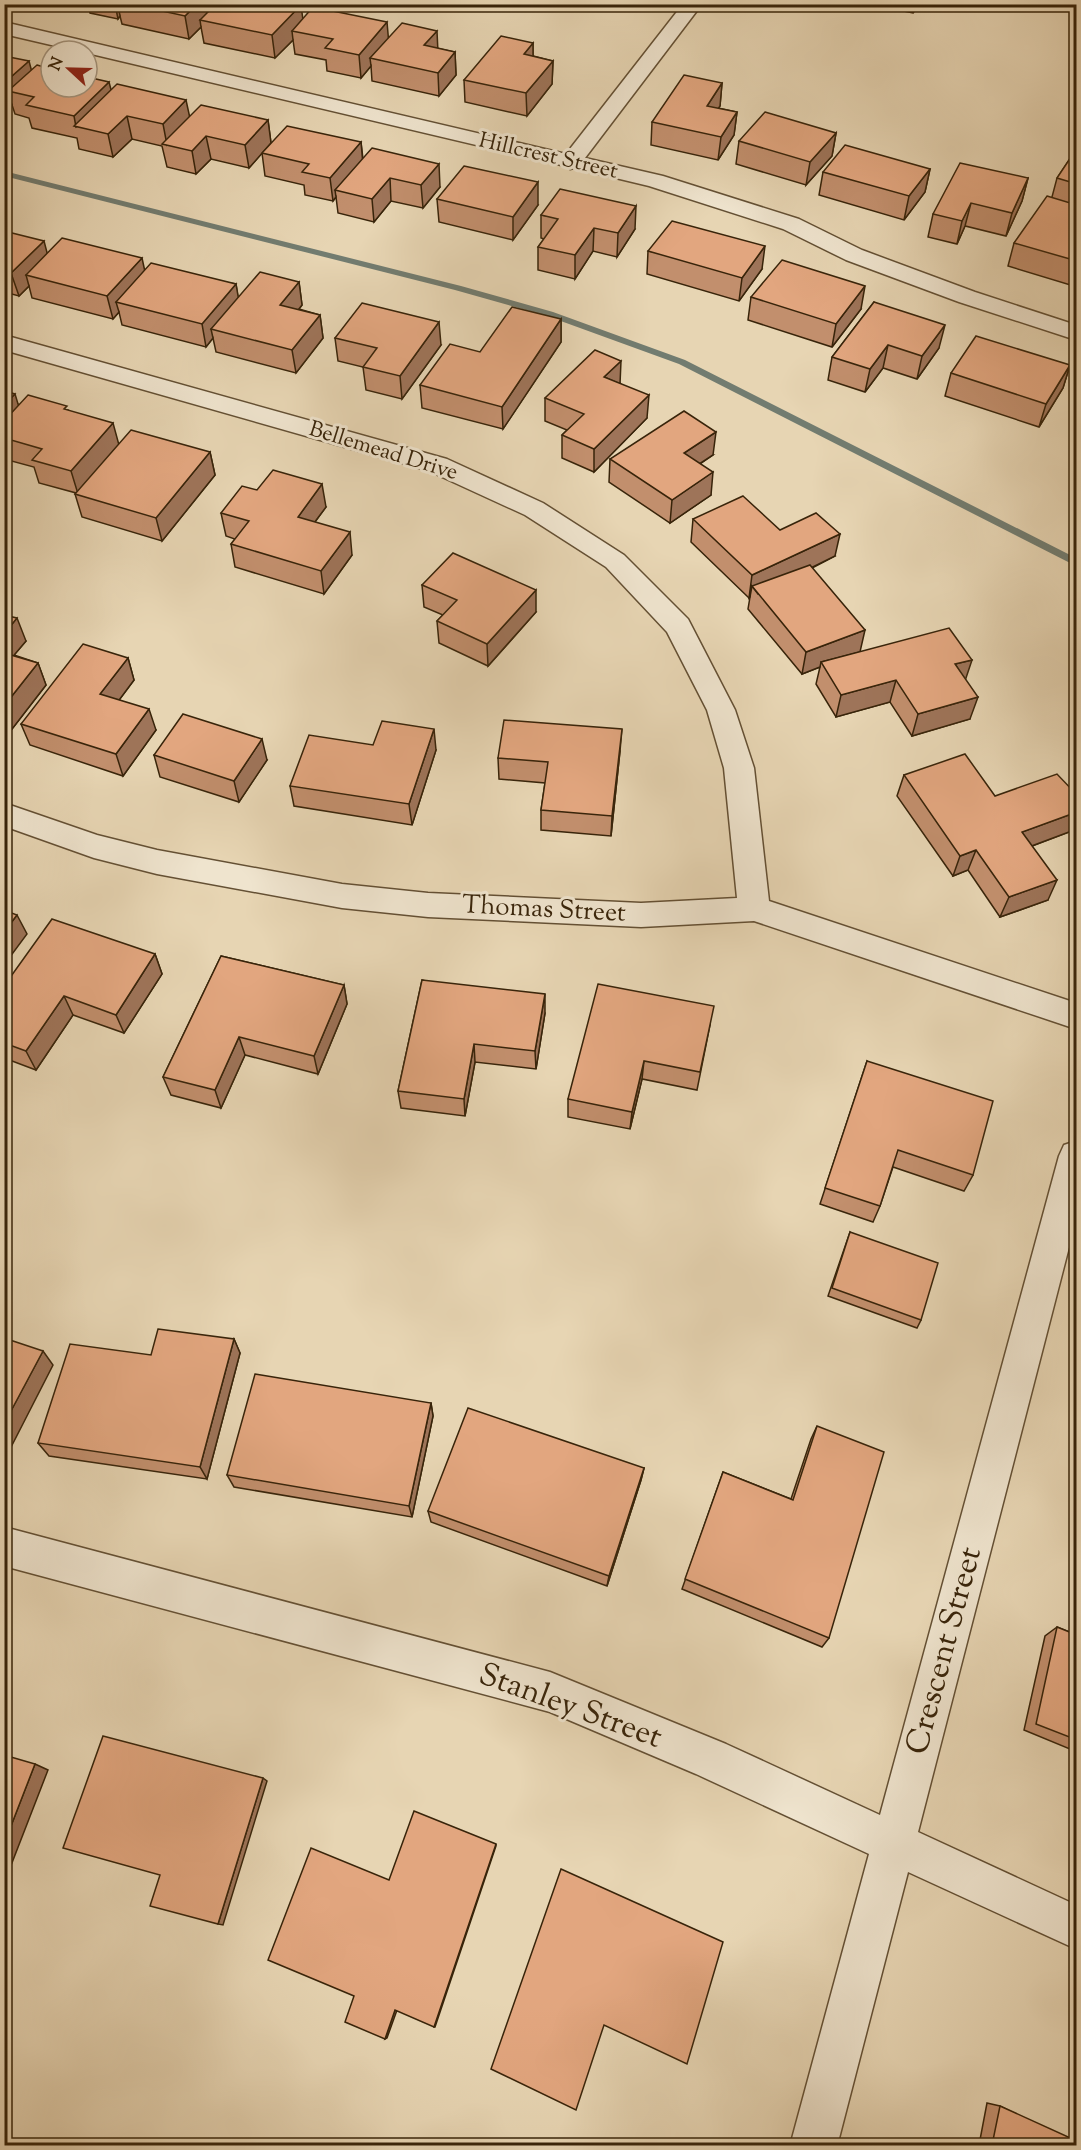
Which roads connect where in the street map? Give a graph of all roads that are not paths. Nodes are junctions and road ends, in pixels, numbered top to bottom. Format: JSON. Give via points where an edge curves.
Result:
{"nodes":[{"id":1,"x":693,"y":4,"type":"edge"},
{"id":2,"x":4,"y":28,"type":"edge"},
{"id":3,"x":570,"y":163,"type":"junction"},
{"id":4,"x":1077,"y":333,"type":"edge"},
{"id":5,"x":4,"y":342,"type":"edge"},
{"id":6,"x":4,"y":814,"type":"edge"},
{"id":7,"x":754,"y":909,"type":"junction"},
{"id":8,"x":1077,"y":1016,"type":"edge"},
{"id":9,"x":1077,"y":1156,"type":"edge"},
{"id":10,"x":4,"y":1546,"type":"edge"},
{"id":11,"x":894,"y":1844,"type":"junction"},
{"id":12,"x":1077,"y":1927,"type":"edge"},
{"id":13,"x":813,"y":2145,"type":"edge"}],
"edges":[{"from":1,"to":3,"type":"street"},
{"from":2,"to":3,"type":"street","name":"Hillcrest Street"},
{"from":3,"to":4,"type":"street","name":"Hillcrest Street","via":[[656,182],[761,214],[854,255]]},
{"from":5,"to":7,"type":"street","name":"Bellemead Drive","via":[[438,465],[534,509],[615,561],[678,626],[721,710],[739,768]]},
{"from":6,"to":7,"type":"street","name":"Thomas Street","via":[[93,846],[157,862],[342,896],[641,915]]},
{"from":7,"to":8,"type":"street","name":"Thomas Street"},
{"from":9,"to":11,"type":"street","name":"Crescent Street"},
{"from":10,"to":11,"type":"street","name":"Stanley Street","via":[[550,1692],[711,1759]]},
{"from":11,"to":12,"type":"street","name":"Stanley Street"},
{"from":11,"to":13,"type":"street","name":"Crescent Street"}]}
